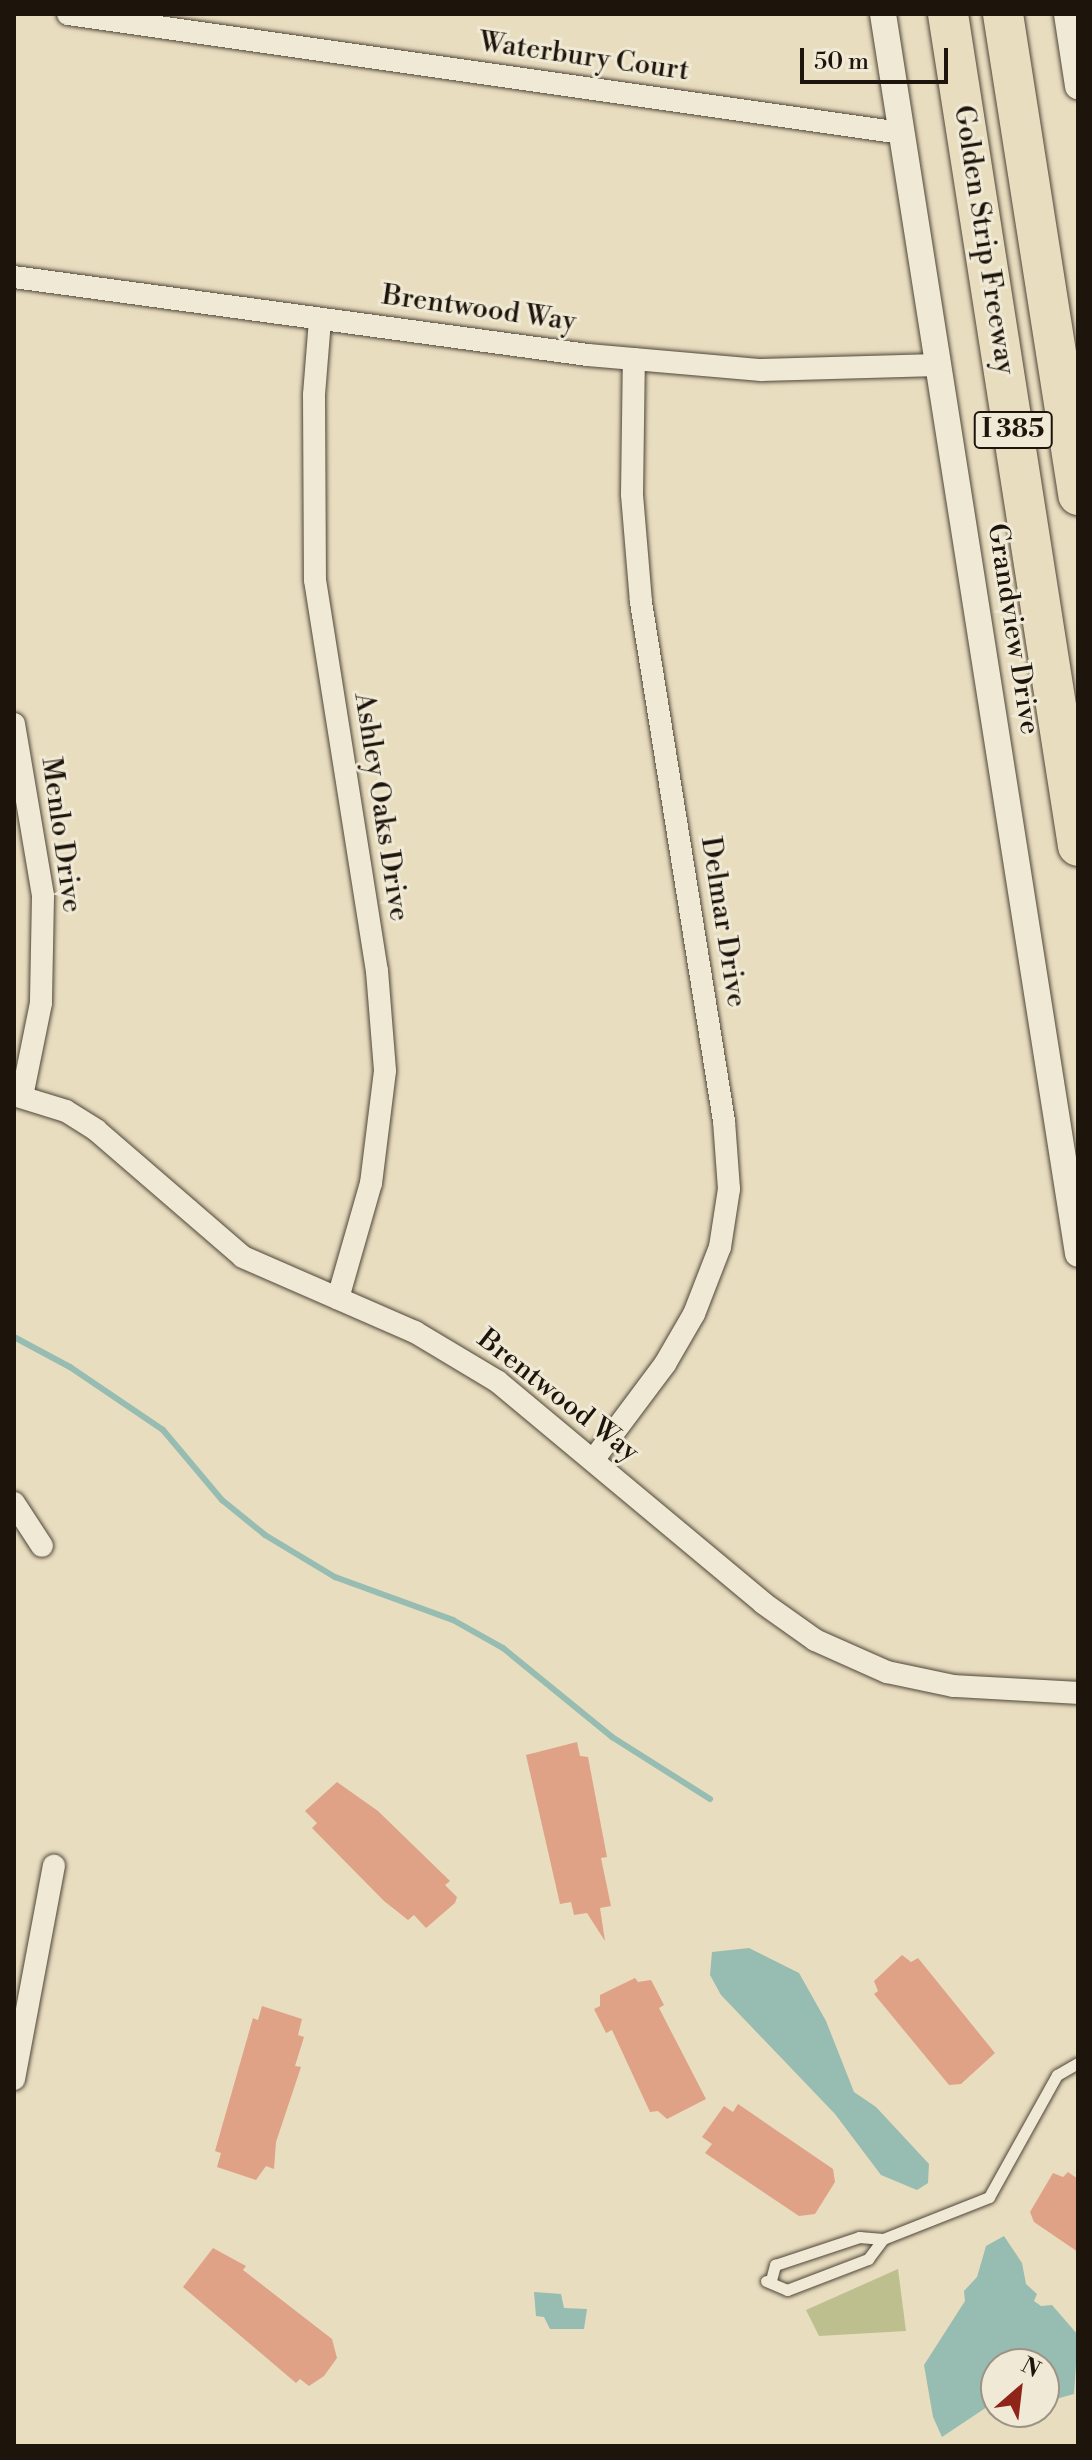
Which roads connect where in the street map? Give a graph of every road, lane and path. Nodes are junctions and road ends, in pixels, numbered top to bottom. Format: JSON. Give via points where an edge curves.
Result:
{"nodes":[{"id":1,"x":68,"y":14,"type":"edge"},
{"id":2,"x":883,"y":14,"type":"edge"},
{"id":3,"x":948,"y":14,"type":"edge"},
{"id":4,"x":1003,"y":14,"type":"edge"},
{"id":5,"x":1067,"y":14,"type":"edge"},
{"id":6,"x":183,"y":22,"type":"edge"},
{"id":7,"x":1078,"y":86,"type":"edge"},
{"id":8,"x":901,"y":133,"type":"junction"},
{"id":9,"x":14,"y":279,"type":"edge"},
{"id":10,"x":320,"y":320,"type":"junction"},
{"id":11,"x":634,"y":359,"type":"junction"},
{"id":12,"x":938,"y":365,"type":"junction"},
{"id":13,"x":1078,"y":495,"type":"edge"},
{"id":14,"x":14,"y":724,"type":"edge"},
{"id":15,"x":1078,"y":846,"type":"edge"},
{"id":16,"x":18,"y":1095,"type":"edge"},
{"id":17,"x":1078,"y":1254,"type":"edge"},
{"id":18,"x":338,"y":1298,"type":"junction"},
{"id":19,"x":594,"y":1459,"type":"junction"},
{"id":20,"x":14,"y":1503,"type":"edge"},
{"id":21,"x":42,"y":1546,"type":"dead end"},
{"id":22,"x":1078,"y":1693,"type":"edge"},
{"id":23,"x":54,"y":1866,"type":"dead end"},
{"id":24,"x":20,"y":2025,"type":"edge"},
{"id":25,"x":1078,"y":2063,"type":"edge"},
{"id":26,"x":14,"y":2079,"type":"edge"},
{"id":27,"x":883,"y":2239,"type":"junction"}],
"edges":[{"from":1,"to":6,"type":"street","name":"Waterbury Court"},
{"from":2,"to":8,"type":"street","name":"Grandview Drive"},
{"from":3,"to":15,"type":"highway","name":"Golden Strip Freeway","number":"I 385"},
{"from":4,"to":13,"type":"highway","name":"Golden Strip Freeway","number":"I 385"},
{"from":5,"to":7,"type":"street"},
{"from":6,"to":8,"type":"street","name":"Waterbury Court"},
{"from":8,"to":12,"type":"street","name":"Grandview Drive"},
{"from":9,"to":10,"type":"street","name":"Brentwood Way"},
{"from":10,"to":11,"type":"street","name":"Brentwood Way"},
{"from":10,"to":18,"type":"street","name":"Ashley Oaks Drive","via":[[314,395],[315,580],[377,971],[385,1071],[371,1183]]},
{"from":11,"to":12,"type":"street","name":"Brentwood Way","via":[[761,370]]},
{"from":11,"to":19,"type":"street","name":"Delmar Drive","via":[[632,494],[641,602],[724,1121],[729,1189],[720,1247],[694,1314],[665,1364]]},
{"from":12,"to":17,"type":"street","name":"Grandview Drive"},
{"from":14,"to":16,"type":"street","name":"Menlo Drive","via":[[43,896],[41,1003]]},
{"from":16,"to":18,"type":"street","name":"Brentwood Way","via":[[66,1111],[96,1130],[243,1257]]},
{"from":18,"to":19,"type":"street","name":"Brentwood Way","via":[[457,1354]]},
{"from":19,"to":22,"type":"street","name":"Brentwood Way","via":[[763,1603],[855,1660],[966,1688]]},
{"from":20,"to":21,"type":"street"},
{"from":23,"to":24,"type":"street"},
{"from":24,"to":26,"type":"street"},
{"from":25,"to":27,"type":"lane","via":[[1057,2075],[989,2197]]},
{"from":27,"to":27,"type":"lane","via":[[868,2259],[787,2290],[768,2281],[775,2265],[859,2237]]}]}
